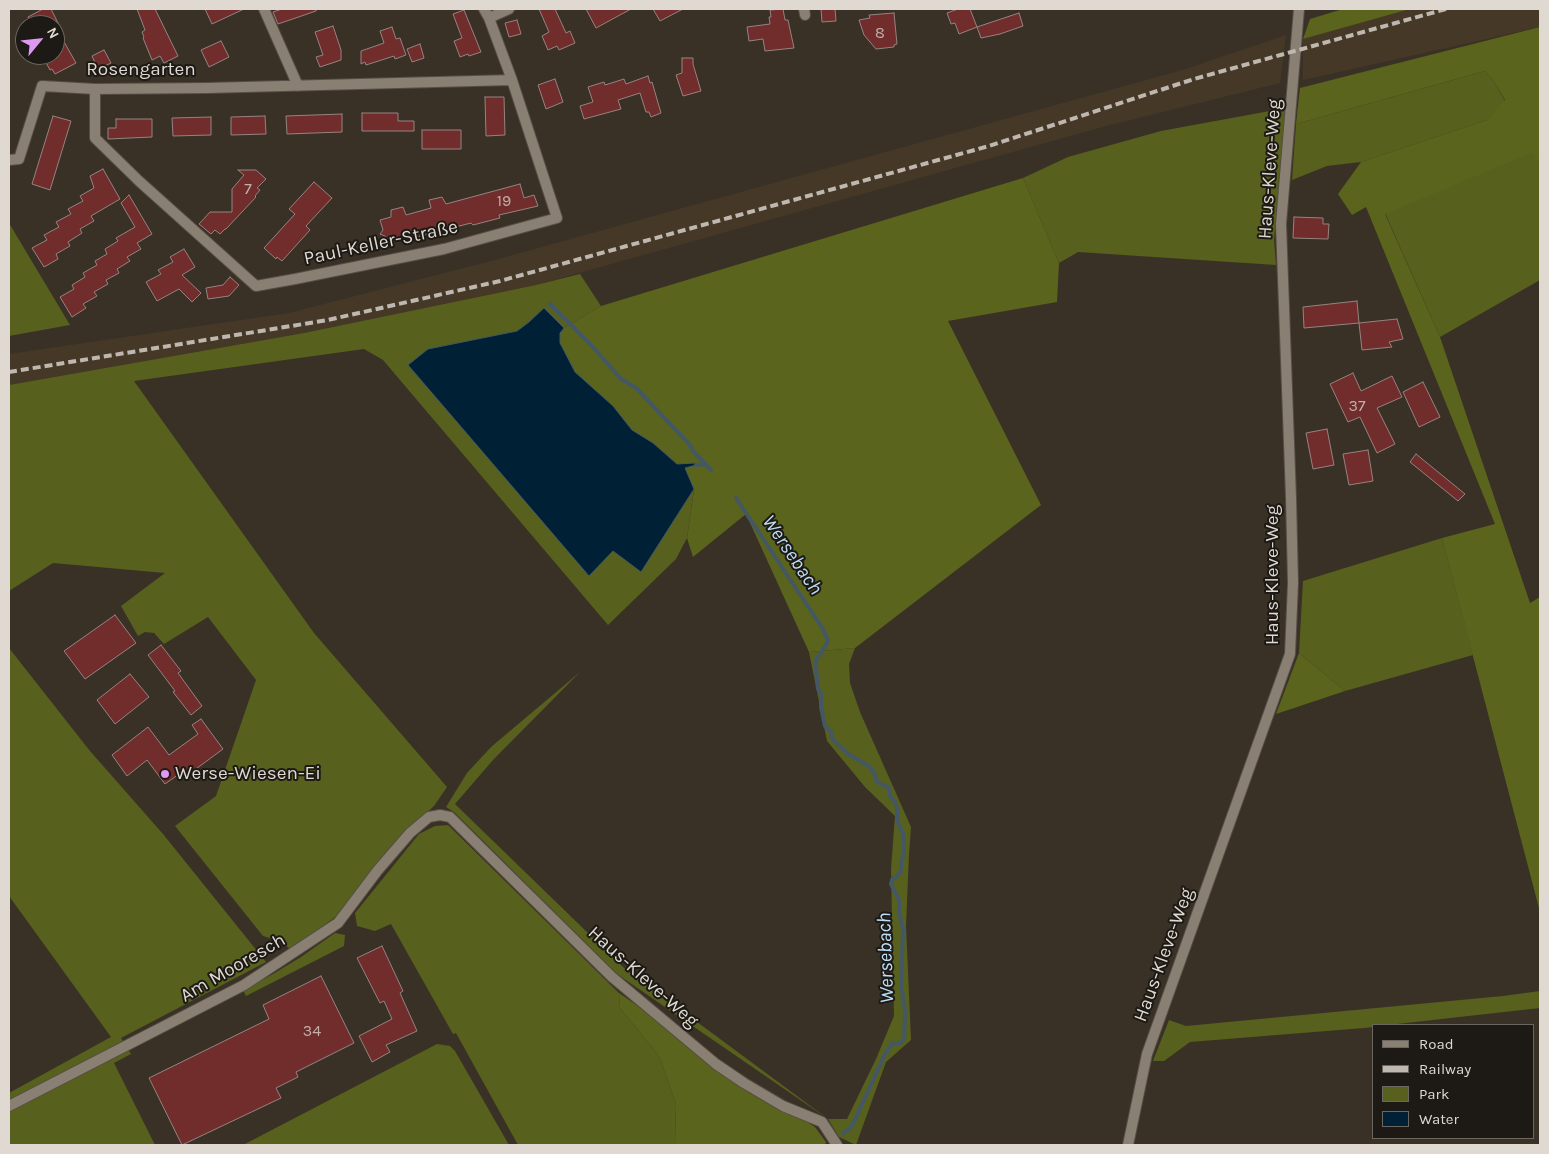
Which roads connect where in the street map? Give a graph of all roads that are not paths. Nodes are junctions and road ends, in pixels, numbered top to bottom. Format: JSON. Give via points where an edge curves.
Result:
{"nodes":[{"id":1,"x":264,"y":9,"type":"edge"},
{"id":2,"x":484,"y":9,"type":"edge"},
{"id":3,"x":509,"y":9,"type":"edge"},
{"id":4,"x":1299,"y":9,"type":"edge"},
{"id":5,"x":490,"y":18,"type":"junction"},
{"id":6,"x":512,"y":80,"type":"junction"},
{"id":7,"x":298,"y":86,"type":"junction"},
{"id":8,"x":95,"y":89,"type":"junction"},
{"id":9,"x":9,"y":160,"type":"edge"},
{"id":10,"x":440,"y":815,"type":"joint"},
{"id":11,"x":9,"y":1106,"type":"edge"},
{"id":12,"x":837,"y":1145,"type":"edge"},
{"id":13,"x":1128,"y":1145,"type":"edge"}],
"edges":[{"from":1,"to":7,"type":"street"},
{"from":2,"to":5,"type":"street","name":"Paul-Keller-Straße"},
{"from":3,"to":5,"type":"street"},
{"from":4,"to":13,"type":"street","name":"Haus-Kleve-Weg","via":[[1281,224],[1293,583],[1290,654],[1147,1054]]},
{"from":5,"to":6,"type":"street","name":"Paul-Keller-Straße"},
{"from":6,"to":7,"type":"street","name":"Rosengarten"},
{"from":6,"to":8,"type":"street","name":"Paul-Keller-Straße","via":[[557,218],[444,249],[256,286],[95,138]]},
{"from":7,"to":8,"type":"street","name":"Rosengarten"},
{"from":8,"to":9,"type":"street","name":"Rosengarten","via":[[42,86],[19,159]]},
{"from":10,"to":11,"type":"street","name":"Am Mooresch","via":[[429,818],[410,834],[338,923],[244,985]]},
{"from":10,"to":12,"type":"street","name":"Haus-Kleve-Weg","via":[[450,817],[612,977],[716,1064],[782,1106],[822,1122]]}]}
